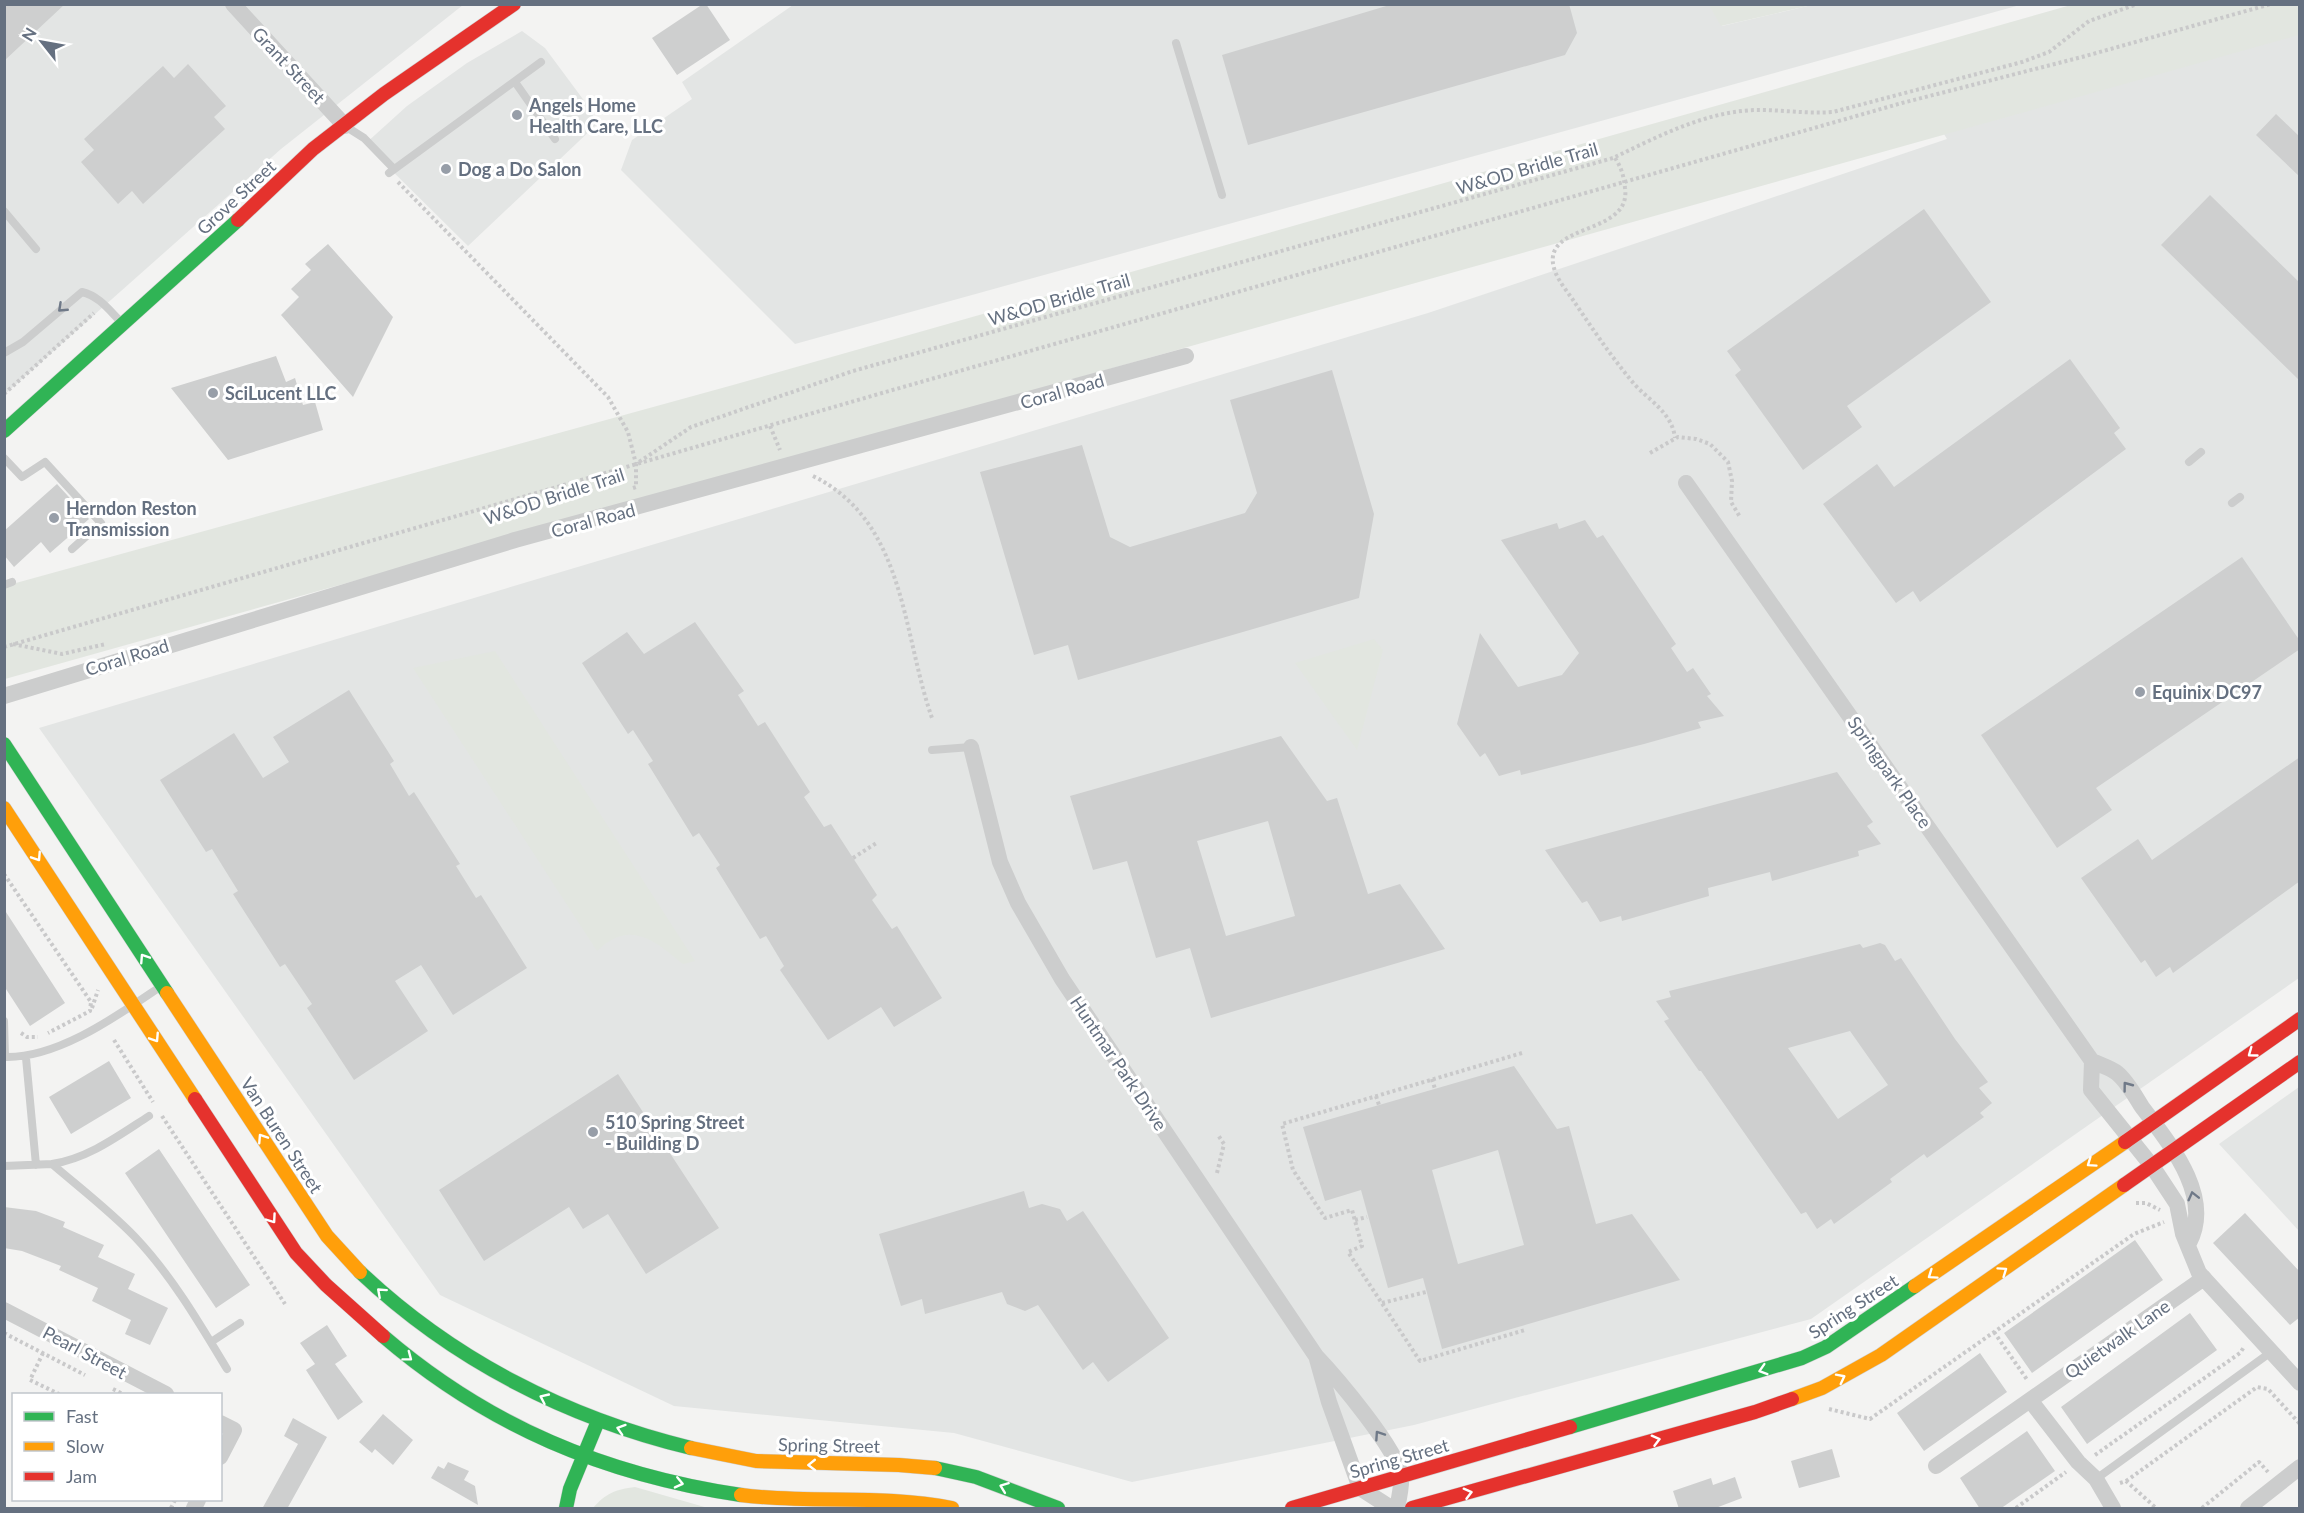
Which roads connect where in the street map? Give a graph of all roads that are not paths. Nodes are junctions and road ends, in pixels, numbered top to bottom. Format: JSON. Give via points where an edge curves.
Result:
{"nodes":[{"id":1,"x":233,"y":4,"type":"edge"},
{"id":2,"x":514,"y":6,"type":"edge"},
{"id":3,"x":1176,"y":44,"type":"dead end"},
{"id":4,"x":541,"y":62,"type":"dead end"},
{"id":5,"x":515,"y":82,"type":"junction"},
{"id":6,"x":345,"y":126,"type":"junction"},
{"id":7,"x":555,"y":139,"type":"dead end"},
{"id":8,"x":1222,"y":195,"type":"dead end"},
{"id":9,"x":4,"y":211,"type":"edge"},
{"id":10,"x":36,"y":249,"type":"dead end"},
{"id":11,"x":123,"y":324,"type":"junction"},
{"id":12,"x":4,"y":353,"type":"edge"},
{"id":13,"x":1186,"y":356,"type":"dead end"},
{"id":14,"x":4,"y":431,"type":"edge"},
{"id":15,"x":2200,"y":452,"type":"dead end"},
{"id":16,"x":4,"y":458,"type":"edge"},
{"id":17,"x":2189,"y":462,"type":"dead end"},
{"id":18,"x":1686,"y":483,"type":"dead end"},
{"id":19,"x":2240,"y":497,"type":"dead end"},
{"id":20,"x":2232,"y":503,"type":"dead end"},
{"id":21,"x":72,"y":549,"type":"dead end"},
{"id":22,"x":4,"y":696,"type":"edge"},
{"id":23,"x":4,"y":744,"type":"edge"},
{"id":24,"x":970,"y":747,"type":"joint"},
{"id":25,"x":932,"y":750,"type":"dead end"},
{"id":26,"x":4,"y":808,"type":"edge"},
{"id":27,"x":163,"y":986,"type":"junction"},
{"id":28,"x":134,"y":1005,"type":"junction"},
{"id":29,"x":2300,"y":1019,"type":"edge"},
{"id":30,"x":4,"y":1022,"type":"edge"},
{"id":31,"x":5,"y":1057,"type":"edge"},
{"id":32,"x":26,"y":1058,"type":"junction"},
{"id":33,"x":2092,"y":1061,"type":"junction"},
{"id":34,"x":2300,"y":1062,"type":"edge"},
{"id":35,"x":149,"y":1116,"type":"dead end"},
{"id":36,"x":2153,"y":1121,"type":"junction"},
{"id":37,"x":2129,"y":1137,"type":"junction"},
{"id":38,"x":2174,"y":1150,"type":"junction"},
{"id":39,"x":52,"y":1164,"type":"junction"},
{"id":40,"x":4,"y":1166,"type":"edge"},
{"id":41,"x":36,"y":1166,"type":"junction"},
{"id":42,"x":2152,"y":1166,"type":"junction"},
{"id":43,"x":2189,"y":1243,"type":"junction"},
{"id":44,"x":2204,"y":1278,"type":"junction"},
{"id":45,"x":4,"y":1310,"type":"edge"},
{"id":46,"x":240,"y":1323,"type":"dead end"},
{"id":47,"x":211,"y":1342,"type":"junction"},
{"id":48,"x":2271,"y":1352,"type":"junction"},
{"id":49,"x":1316,"y":1356,"type":"junction"},
{"id":50,"x":227,"y":1369,"type":"dead end"},
{"id":51,"x":2300,"y":1383,"type":"edge"},
{"id":52,"x":162,"y":1393,"type":"edge"},
{"id":53,"x":2034,"y":1397,"type":"junction"},
{"id":54,"x":598,"y":1421,"type":"junction"},
{"id":55,"x":227,"y":1427,"type":"edge"},
{"id":56,"x":222,"y":1448,"type":"edge"},
{"id":57,"x":582,"y":1456,"type":"junction"},
{"id":58,"x":1936,"y":1466,"type":"dead end"},
{"id":59,"x":2300,"y":1467,"type":"edge"},
{"id":60,"x":1401,"y":1475,"type":"junction"},
{"id":61,"x":2096,"y":1479,"type":"junction"},
{"id":62,"x":1360,"y":1488,"type":"junction"},
{"id":63,"x":566,"y":1509,"type":"edge"},
{"id":64,"x":952,"y":1509,"type":"edge"},
{"id":65,"x":1058,"y":1509,"type":"edge"},
{"id":66,"x":1292,"y":1509,"type":"edge"},
{"id":67,"x":1391,"y":1509,"type":"edge"},
{"id":68,"x":1397,"y":1509,"type":"edge"},
{"id":69,"x":1412,"y":1509,"type":"edge"},
{"id":70,"x":2113,"y":1509,"type":"edge"},
{"id":71,"x":2248,"y":1509,"type":"edge"}],
"edges":[{"from":1,"to":6,"type":"street","name":"Grant Street"},
{"from":2,"to":6,"type":"main road","name":"Grove Street","via":[[402,81]]},
{"from":3,"to":8,"type":"lane"},
{"from":4,"to":5,"type":"lane"},
{"from":5,"to":6,"type":"lane","via":[[391,171],[364,138]]},
{"from":5,"to":7,"type":"lane"},
{"from":6,"to":11,"type":"main road","name":"Grove Street","via":[[313,149]]},
{"from":9,"to":10,"type":"lane"},
{"from":11,"to":12,"type":"lane","one_way":true,"via":[[92,294],[82,292],[23,342]]},
{"from":11,"to":14,"type":"main road","name":"Grove Street"},
{"from":13,"to":22,"type":"street","name":"Coral Road","via":[[515,540]]},
{"from":15,"to":17,"type":"lane"},
{"from":16,"to":21,"type":"lane","via":[[22,477],[45,462],[100,522]]},
{"from":18,"to":33,"type":"street","name":"Springpark Place"},
{"from":19,"to":20,"type":"lane"},
{"from":27,"to":23,"type":"main road","name":"Van Buren Street","one_way":true},
{"from":24,"to":25,"type":"lane"},
{"from":24,"to":49,"type":"street","name":"Huntmar Park Drive","via":[[1000,862],[1018,903],[1062,979]]},
{"from":26,"to":28,"type":"main road","one_way":true},
{"from":27,"to":28,"type":"lane"},
{"from":54,"to":27,"type":"main road","name":"Van Buren Street","one_way":true,"via":[[464,1355],[425,1328],[358,1271],[302,1200]]},
{"from":28,"to":32,"type":"lane","via":[[67,1042]]},
{"from":28,"to":57,"type":"main road","one_way":true,"via":[[267,1213],[327,1288],[387,1342],[450,1387]]},
{"from":29,"to":36,"type":"main road","name":"Spring Street","one_way":true},
{"from":30,"to":31,"type":"lane"},
{"from":31,"to":32,"type":"lane"},
{"from":32,"to":41,"type":"lane"},
{"from":36,"to":33,"type":"street","name":"Springpark Place","one_way":true,"via":[[2117,1073]]},
{"from":33,"to":37,"type":"street","via":[[2091,1090]]},
{"from":34,"to":38,"type":"main road"},
{"from":35,"to":39,"type":"lane","via":[[98,1149],[71,1161]]},
{"from":36,"to":37,"type":"main road","name":"Spring Street"},
{"from":36,"to":38,"type":"street","name":"Springpark Place"},
{"from":37,"to":42,"type":"street"},
{"from":37,"to":60,"type":"main road","name":"Spring Street","one_way":true,"via":[[1826,1347],[1738,1378]]},
{"from":38,"to":42,"type":"main road"},
{"from":43,"to":38,"type":"street","name":"Springpark Place","one_way":true,"via":[[2195,1232],[2196,1208]]},
{"from":39,"to":41,"type":"lane"},
{"from":39,"to":47,"type":"lane","via":[[141,1244]]},
{"from":40,"to":41,"type":"lane"},
{"from":42,"to":43,"type":"street","via":[[2176,1204],[2182,1234]]},
{"from":69,"to":42,"type":"main road","one_way":true,"via":[[1734,1418],[1822,1388],[1881,1355]]},
{"from":43,"to":44,"type":"street","via":[[2192,1259]]},
{"from":44,"to":48,"type":"street"},
{"from":44,"to":53,"type":"street","name":"Quietwalk Lane"},
{"from":45,"to":52,"type":"street","name":"Pearl Street"},
{"from":46,"to":47,"type":"lane"},
{"from":47,"to":50,"type":"lane"},
{"from":48,"to":51,"type":"street"},
{"from":48,"to":61,"type":"lane"},
{"from":60,"to":49,"type":"street","name":"Huntmar Park Drive","one_way":true,"via":[[1348,1389]]},
{"from":49,"to":62,"type":"street","name":"Huntmar Park Drive"},
{"from":53,"to":58,"type":"street","name":"Quietwalk Lane"},
{"from":53,"to":61,"type":"street","via":[[2078,1462]]},
{"from":54,"to":57,"type":"main road"},
{"from":65,"to":54,"type":"main road","name":"Spring Street","one_way":true,"via":[[999,1484],[947,1470],[907,1465],[753,1461],[688,1448]]},
{"from":55,"to":56,"type":"street"},
{"from":57,"to":63,"type":"main road"},
{"from":57,"to":64,"type":"main road","one_way":true,"via":[[718,1491],[769,1498],[900,1501]]},
{"from":59,"to":71,"type":"street"},
{"from":60,"to":62,"type":"main road","name":"Spring Street"},
{"from":60,"to":68,"type":"street"},
{"from":61,"to":70,"type":"street"},
{"from":62,"to":66,"type":"main road","name":"Spring Street"},
{"from":62,"to":67,"type":"street"}]}
